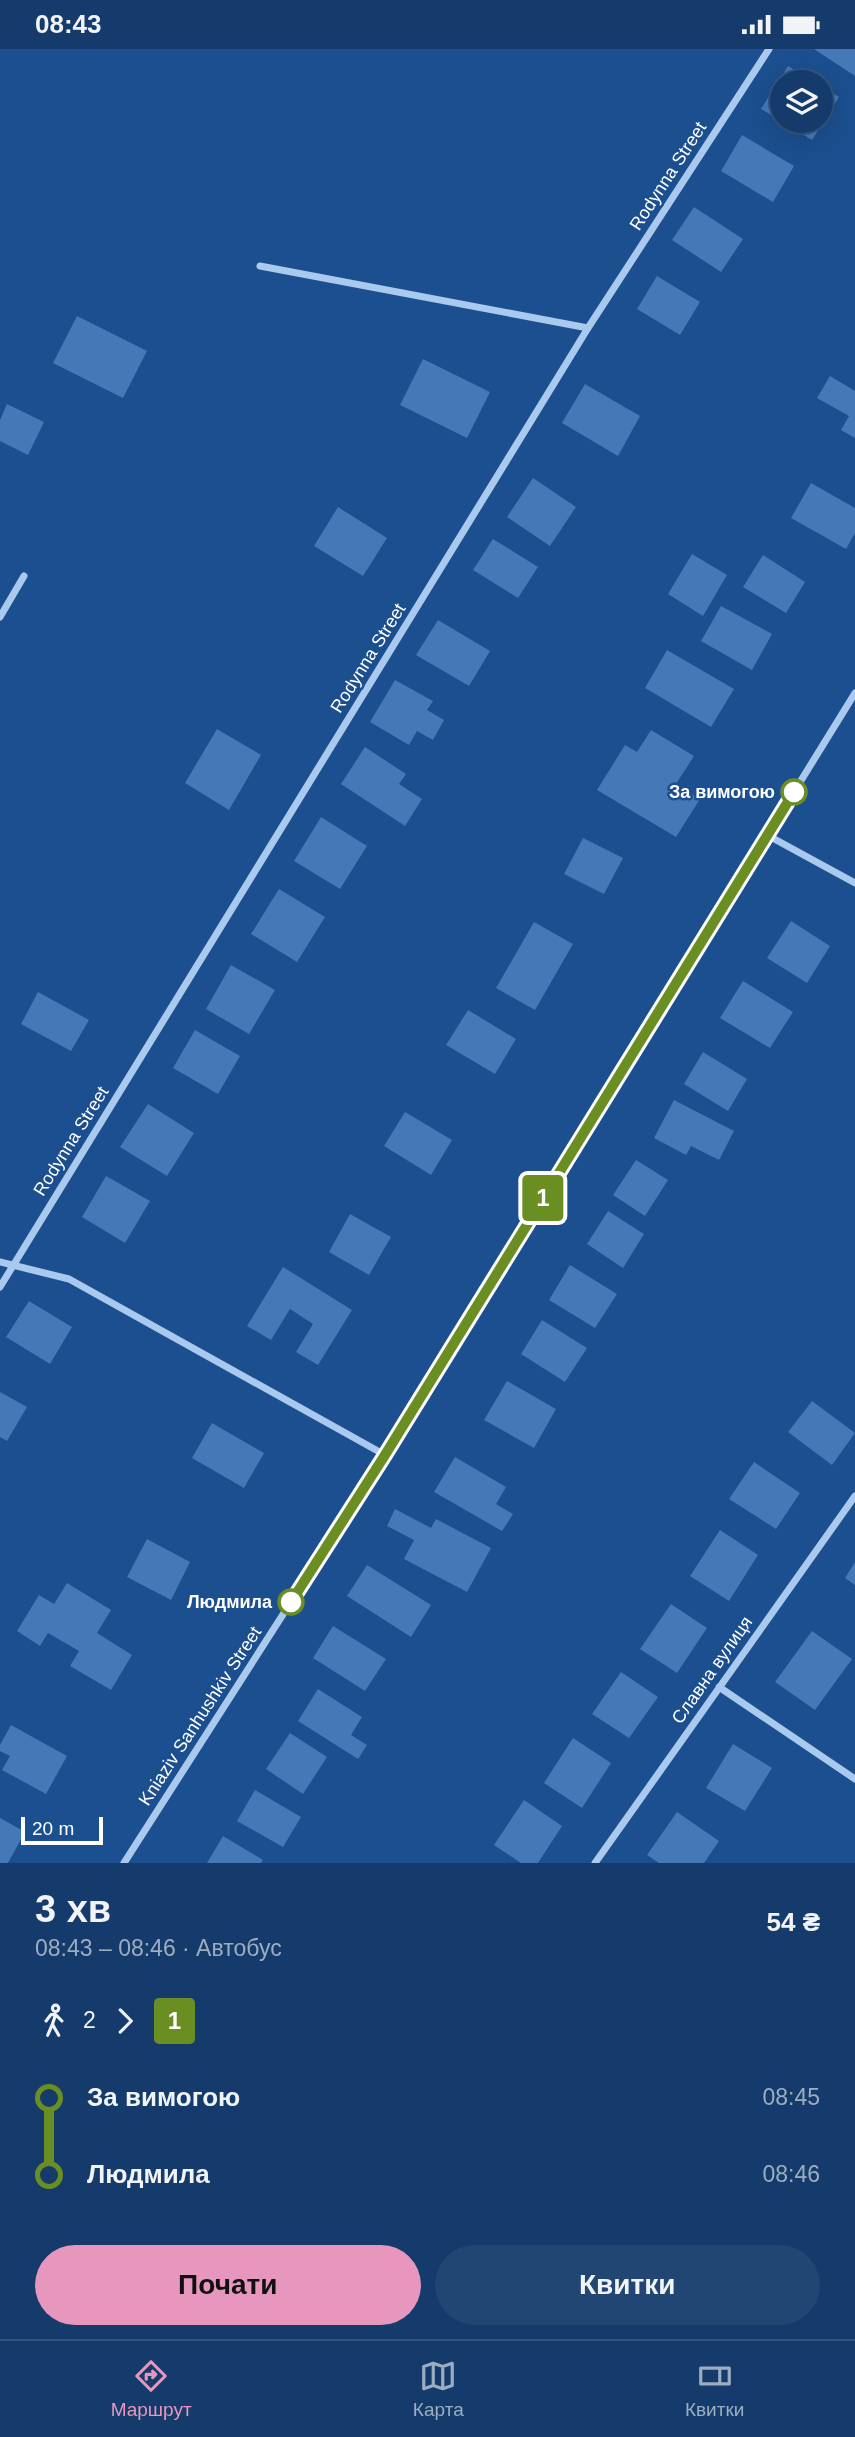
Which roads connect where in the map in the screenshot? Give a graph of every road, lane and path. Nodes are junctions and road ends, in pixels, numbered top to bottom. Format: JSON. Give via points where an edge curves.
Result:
{"nodes":[{"id":1,"x":769,"y":49,"type":"edge"},
{"id":2,"x":260,"y":266,"type":"dead end"},
{"id":3,"x":588,"y":328,"type":"junction"},
{"id":4,"x":24,"y":576,"type":"dead end"},
{"id":5,"x":0,"y":617,"type":"edge"},
{"id":6,"x":855,"y":693,"type":"edge"},
{"id":7,"x":767,"y":835,"type":"junction"},
{"id":8,"x":855,"y":883,"type":"edge"},
{"id":9,"x":0,"y":1262,"type":"edge"},
{"id":10,"x":13,"y":1266,"type":"junction"},
{"id":11,"x":0,"y":1287,"type":"edge"},
{"id":12,"x":385,"y":1455,"type":"junction"},
{"id":13,"x":855,"y":1496,"type":"edge"},
{"id":14,"x":719,"y":1687,"type":"junction"},
{"id":15,"x":855,"y":1779,"type":"edge"},
{"id":16,"x":124,"y":1863,"type":"edge"},
{"id":17,"x":595,"y":1863,"type":"edge"}],
"edges":[{"from":1,"to":3,"type":"street","name":"Rodynna Street"},
{"from":2,"to":3,"type":"street"},
{"from":3,"to":10,"type":"street","name":"Rodynna Street"},
{"from":4,"to":5,"type":"street"},
{"from":6,"to":7,"type":"street","name":"Kniaziv Sanhushkiv Street"},
{"from":7,"to":8,"type":"street"},
{"from":7,"to":12,"type":"street","name":"Kniaziv Sanhushkiv Street"},
{"from":9,"to":10,"type":"street"},
{"from":10,"to":11,"type":"street","name":"Rodynna Street"},
{"from":10,"to":12,"type":"street","via":[[69,1279]]},
{"from":12,"to":16,"type":"street","name":"Kniaziv Sanhushkiv Street"},
{"from":13,"to":14,"type":"street","name":"Славна вулиця"},
{"from":14,"to":15,"type":"street"},
{"from":14,"to":17,"type":"street","name":"Славна вулиця"}]}
